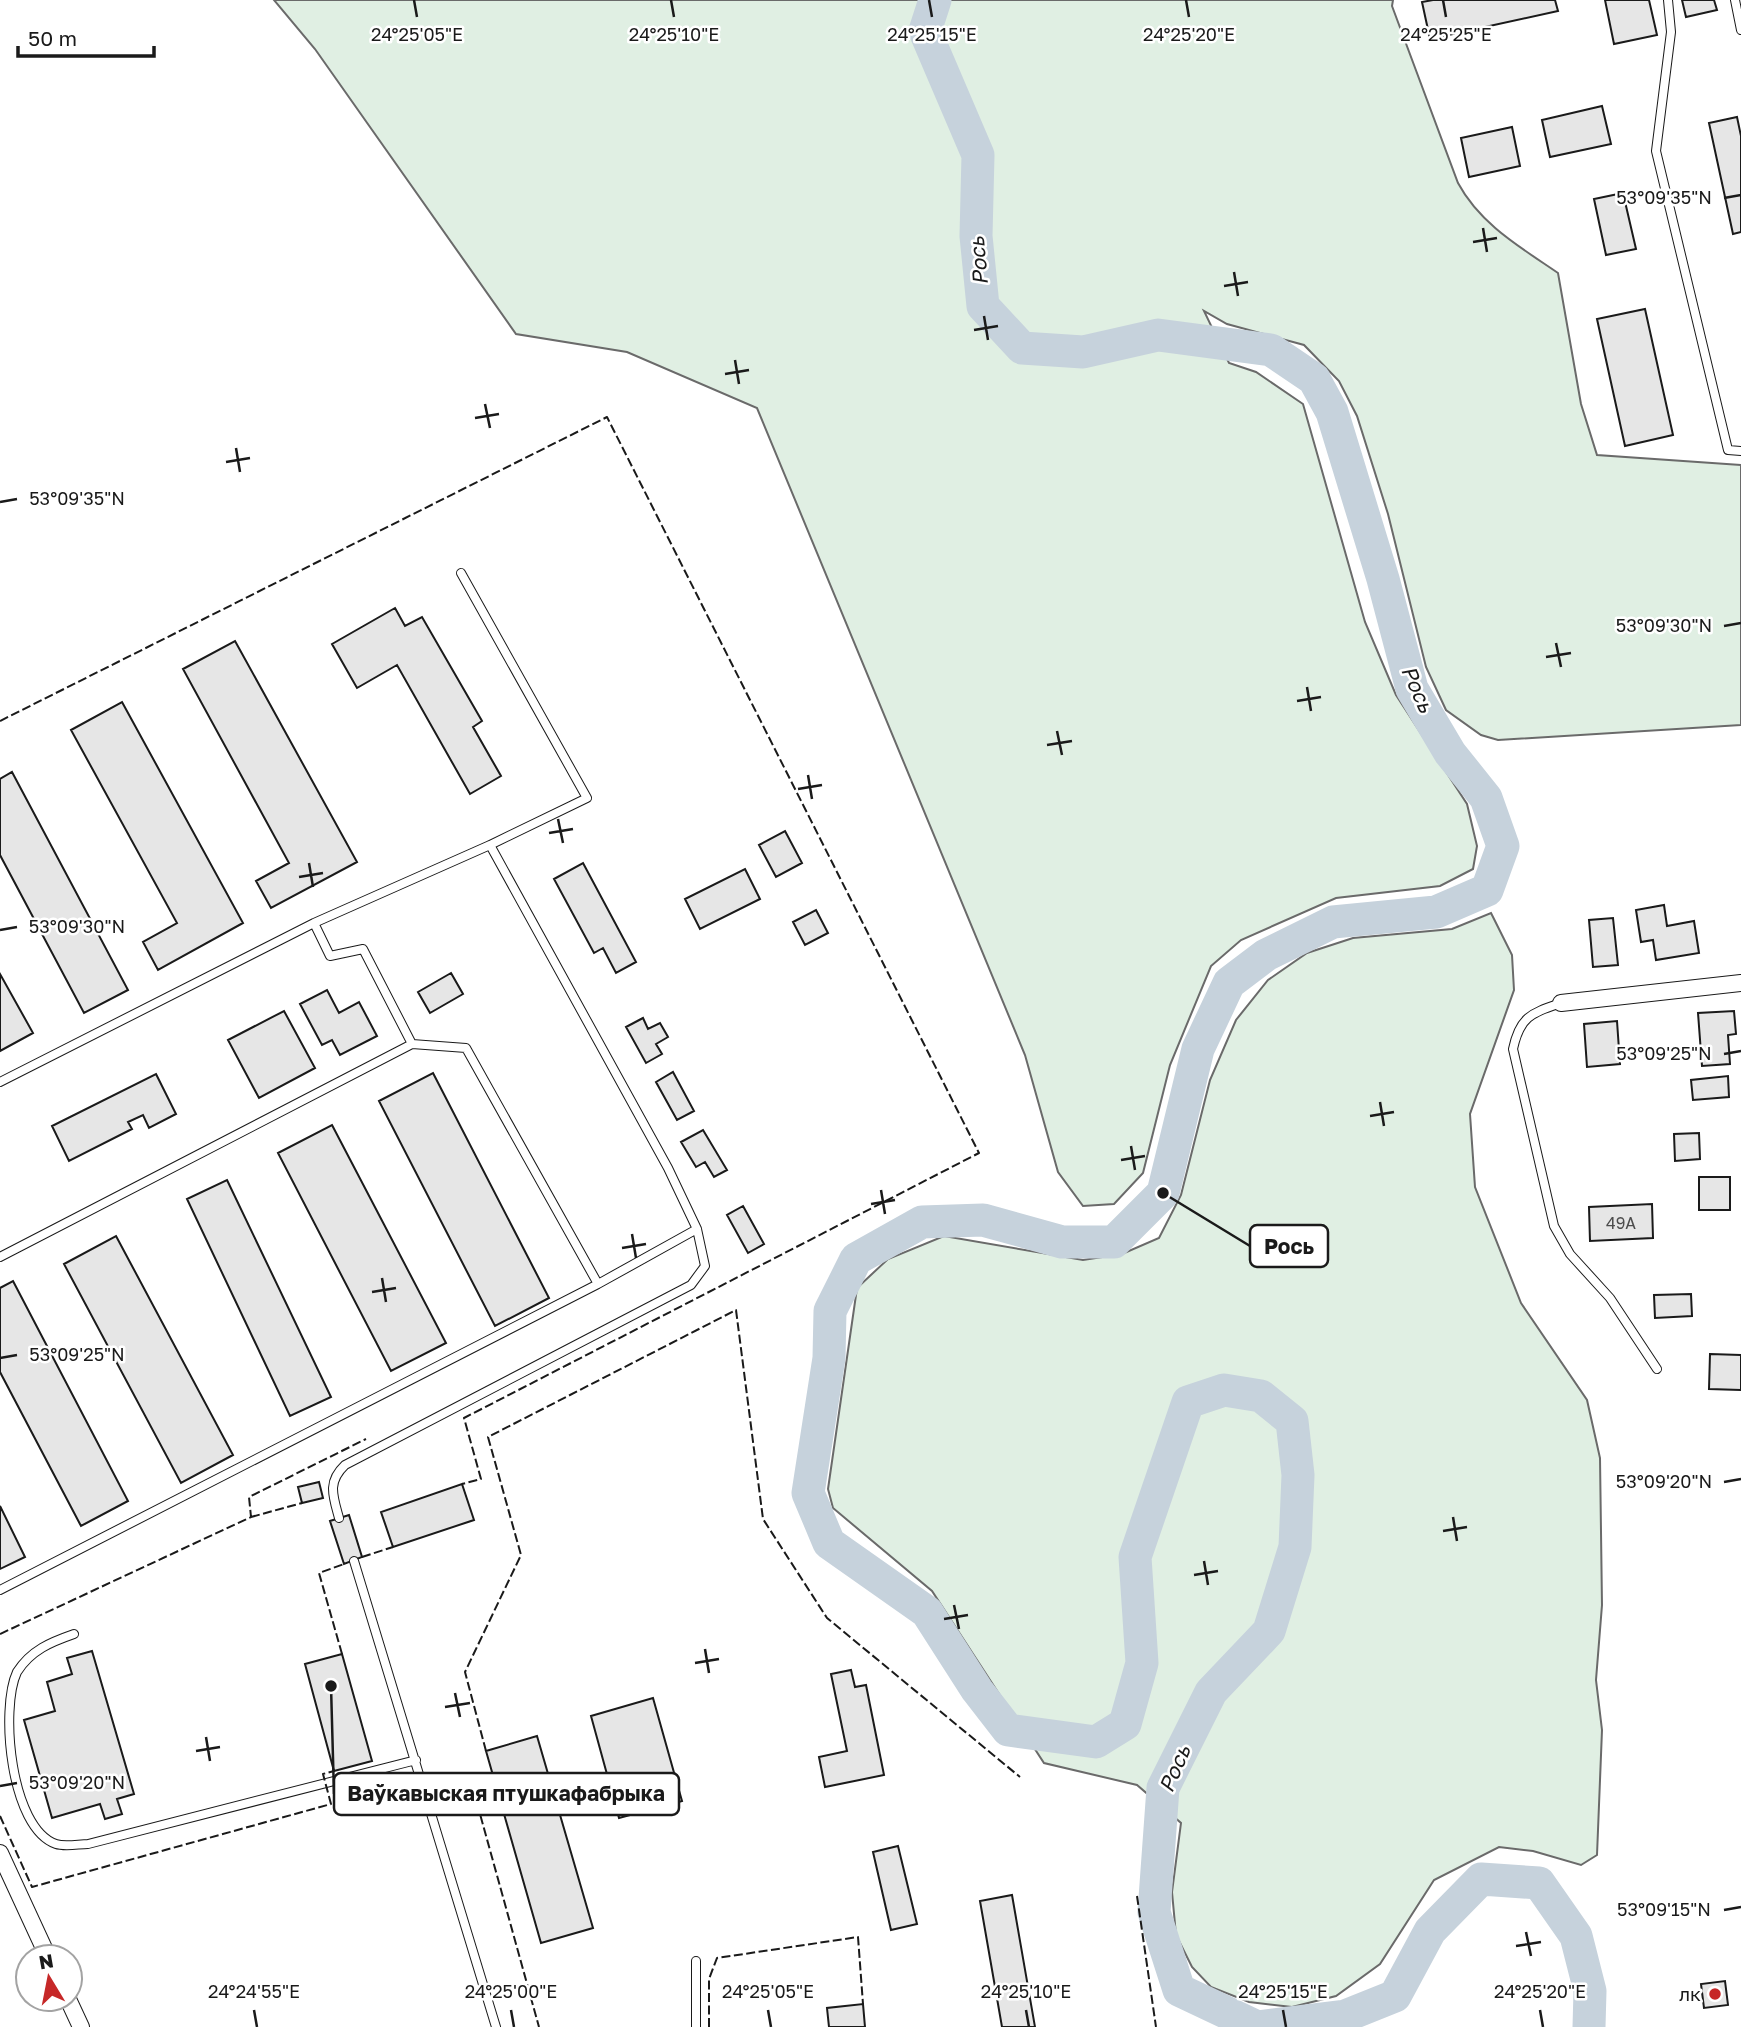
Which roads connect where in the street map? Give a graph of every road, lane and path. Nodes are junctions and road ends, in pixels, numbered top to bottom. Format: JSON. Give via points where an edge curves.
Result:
{"nodes":[{"id":1,"x":1668,"y":0,"type":"edge"},
{"id":2,"x":1735,"y":0,"type":"edge"},
{"id":3,"x":1741,"y":30,"type":"edge"},
{"id":4,"x":1741,"y":452,"type":"edge"},
{"id":5,"x":461,"y":573,"type":"dead end"},
{"id":6,"x":490,"y":845,"type":"junction"},
{"id":7,"x":314,"y":923,"type":"junction"},
{"id":8,"x":1741,"y":983,"type":"edge"},
{"id":9,"x":1561,"y":1003,"type":"joint"},
{"id":10,"x":412,"y":1044,"type":"junction"},
{"id":11,"x":0,"y":1082,"type":"edge"},
{"id":12,"x":697,"y":1229,"type":"junction"},
{"id":13,"x":0,"y":1257,"type":"edge"},
{"id":14,"x":598,"y":1284,"type":"junction"},
{"id":15,"x":1657,"y":1369,"type":"dead end"},
{"id":16,"x":339,"y":1518,"type":"dead end"},
{"id":17,"x":354,"y":1560,"type":"dead end"},
{"id":18,"x":0,"y":1590,"type":"edge"},
{"id":19,"x":74,"y":1634,"type":"dead end"},
{"id":20,"x":416,"y":1760,"type":"junction"},
{"id":21,"x":0,"y":1853,"type":"edge"},
{"id":22,"x":42,"y":1943,"type":"edge"},
{"id":23,"x":696,"y":1961,"type":"dead end"},
{"id":24,"x":496,"y":2027,"type":"edge"},
{"id":25,"x":696,"y":2027,"type":"edge"}],
"edges":[{"from":1,"to":4,"type":"lane","via":[[1671,32],[1656,151],[1728,450]]},
{"from":2,"to":3,"type":"lane"},
{"from":5,"to":6,"type":"lane","via":[[586,798]]},
{"from":6,"to":7,"type":"lane"},
{"from":6,"to":12,"type":"lane"},
{"from":7,"to":10,"type":"lane","via":[[330,956],[363,949]]},
{"from":7,"to":11,"type":"lane"},
{"from":8,"to":9,"type":"street"},
{"from":9,"to":15,"type":"lane","via":[[1531,1013],[1517,1032],[1513,1049],[1554,1226]]},
{"from":10,"to":13,"type":"lane"},
{"from":10,"to":14,"type":"lane","via":[[466,1048]]},
{"from":12,"to":14,"type":"lane"},
{"from":12,"to":16,"type":"lane","via":[[705,1266],[691,1285],[345,1465],[331,1490]]},
{"from":14,"to":18,"type":"lane"},
{"from":17,"to":20,"type":"lane"},
{"from":19,"to":20,"type":"lane","via":[[33,1653],[16,1673],[4,1705],[11,1769],[26,1813],[37,1832],[57,1844],[89,1844]]},
{"from":20,"to":24,"type":"lane"},
{"from":21,"to":22,"type":"street"},
{"from":23,"to":25,"type":"lane"}]}
